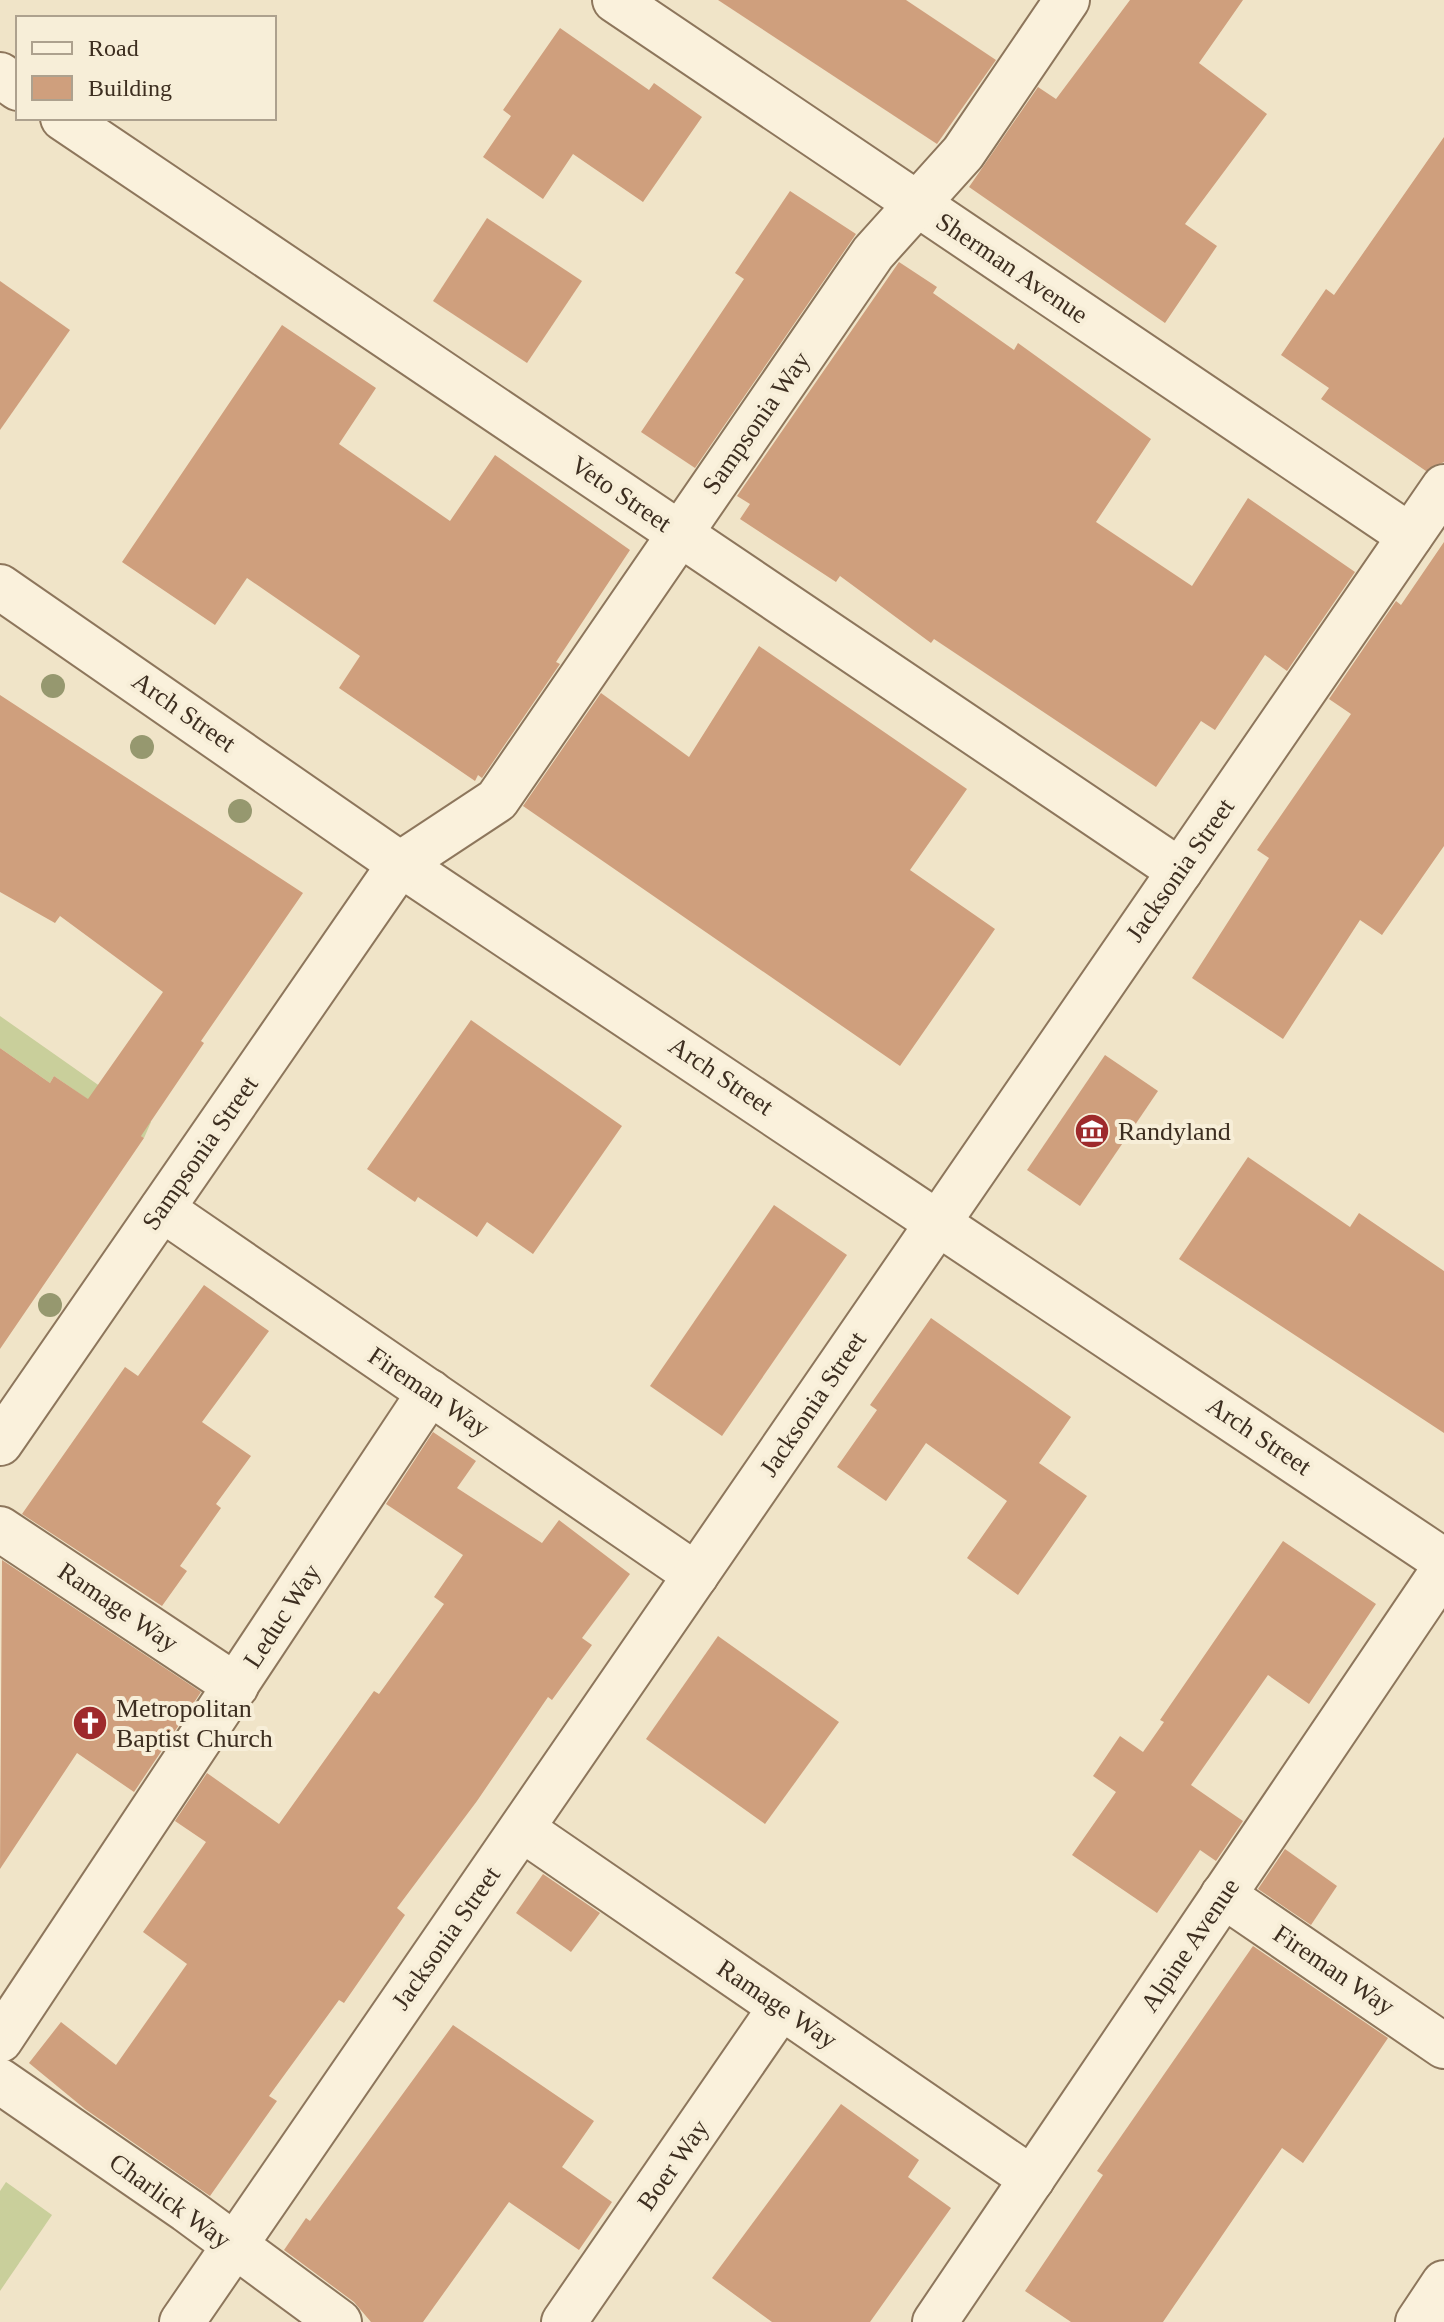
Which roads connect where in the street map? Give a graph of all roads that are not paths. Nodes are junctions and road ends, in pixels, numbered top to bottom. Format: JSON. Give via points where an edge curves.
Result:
{"nodes":[{"id":1,"x":1067,"y":0,"type":"edge"},
{"id":2,"x":619,"y":1,"type":"edge"},
{"id":3,"x":66,"y":120,"type":"edge"},
{"id":4,"x":918,"y":204,"type":"junction"},
{"id":5,"x":1444,"y":487,"type":"edge"},
{"id":6,"x":680,"y":534,"type":"junction"},
{"id":7,"x":1410,"y":536,"type":"junction"},
{"id":8,"x":0,"y":587,"type":"edge"},
{"id":9,"x":400,"y":864,"type":"junction"},
{"id":10,"x":1180,"y":871,"type":"junction"},
{"id":11,"x":162,"y":1209,"type":"junction"},
{"id":12,"x":939,"y":1220,"type":"junction"},
{"id":13,"x":430,"y":1392,"type":"junction"},
{"id":14,"x":0,"y":1443,"type":"edge"},
{"id":15,"x":0,"y":1529,"type":"edge"},
{"id":16,"x":1444,"y":1561,"type":"edge"},
{"id":17,"x":1444,"y":1569,"type":"edge"},
{"id":18,"x":696,"y":1575,"type":"junction"},
{"id":19,"x":236,"y":1686,"type":"junction"},
{"id":20,"x":522,"y":1829,"type":"junction"},
{"id":21,"x":1223,"y":1895,"type":"junction"},
{"id":22,"x":781,"y":2007,"type":"junction"},
{"id":23,"x":0,"y":2040,"type":"edge"},
{"id":24,"x":1444,"y":2046,"type":"edge"},
{"id":25,"x":0,"y":2081,"type":"edge"},
{"id":26,"x":1032,"y":2179,"type":"junction"},
{"id":27,"x":234,"y":2247,"type":"junction"},
{"id":28,"x":1444,"y":2283,"type":"edge"},
{"id":29,"x":182,"y":2322,"type":"edge"},
{"id":30,"x":339,"y":2322,"type":"edge"},
{"id":31,"x":564,"y":2322,"type":"edge"},
{"id":32,"x":935,"y":2322,"type":"edge"},
{"id":33,"x":1418,"y":2322,"type":"edge"}],
"edges":[{"from":1,"to":4,"type":"street","name":"Sampsonia Way","via":[[963,153]]},
{"from":2,"to":4,"type":"street","name":"Sherman Avenue"},
{"from":3,"to":6,"type":"street","name":"Veto Street"},
{"from":4,"to":6,"type":"street","name":"Sampsonia Way","via":[[873,253]]},
{"from":4,"to":7,"type":"street","name":"Sherman Avenue"},
{"from":5,"to":7,"type":"street","name":"Jacksonia Street"},
{"from":6,"to":9,"type":"street","name":"Sampsonia Way","via":[[497,800]]},
{"from":6,"to":10,"type":"street","name":"Veto Street"},
{"from":7,"to":10,"type":"street","name":"Jacksonia Street"},
{"from":8,"to":9,"type":"street","name":"Arch Street"},
{"from":9,"to":11,"type":"street","name":"Sampsonia Street"},
{"from":9,"to":12,"type":"street","name":"Arch Street"},
{"from":10,"to":12,"type":"street","name":"Jacksonia Street"},
{"from":11,"to":13,"type":"street","name":"Fireman Way"},
{"from":11,"to":14,"type":"street","name":"Sampsonia Street"},
{"from":12,"to":16,"type":"street","name":"Arch Street"},
{"from":12,"to":18,"type":"street","name":"Jacksonia Street"},
{"from":13,"to":18,"type":"street","name":"Fireman Way"},
{"from":13,"to":19,"type":"street","name":"Leduc Way"},
{"from":15,"to":19,"type":"street","name":"Ramage Way"},
{"from":17,"to":21,"type":"street","name":"Alpine Avenue"},
{"from":18,"to":20,"type":"street","name":"Jacksonia Street"},
{"from":19,"to":23,"type":"street","name":"Leduc Way"},
{"from":20,"to":22,"type":"street","name":"Ramage Way"},
{"from":20,"to":27,"type":"street","name":"Jacksonia Street"},
{"from":21,"to":24,"type":"street","name":"Fireman Way"},
{"from":21,"to":26,"type":"street","name":"Alpine Avenue"},
{"from":22,"to":26,"type":"street","name":"Ramage Way"},
{"from":22,"to":31,"type":"street","name":"Boer Way"},
{"from":25,"to":27,"type":"street","name":"Charlick Way"},
{"from":26,"to":32,"type":"street","name":"Alpine Avenue"},
{"from":27,"to":29,"type":"street","name":"Jacksonia Street"},
{"from":27,"to":30,"type":"street","name":"Charlick Way"},
{"from":28,"to":33,"type":"street"}]}
